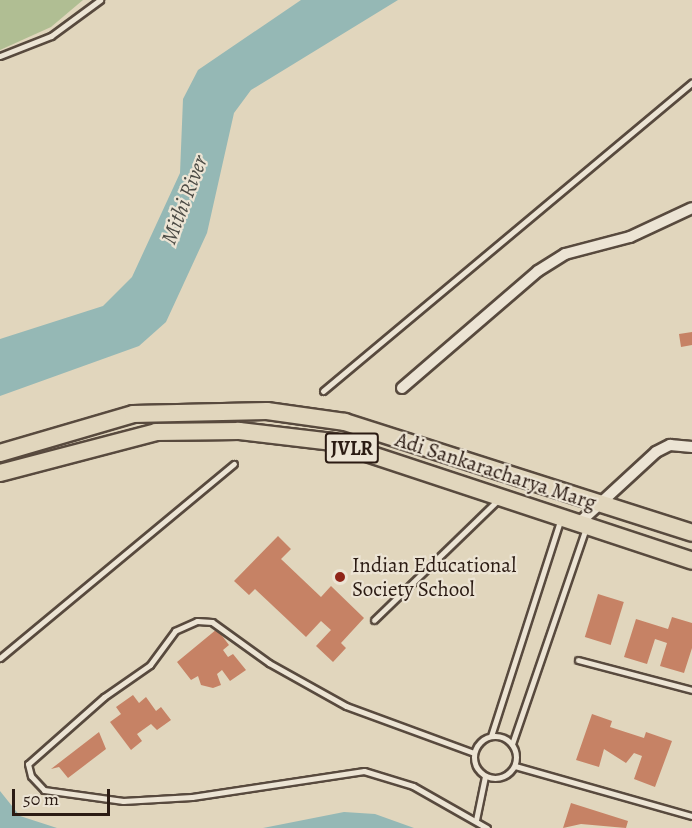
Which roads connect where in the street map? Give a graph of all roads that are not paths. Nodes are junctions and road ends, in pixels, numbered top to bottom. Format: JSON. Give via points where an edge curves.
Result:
{"nodes":[{"id":1,"x":100,"y":0,"type":"edge"},
{"id":2,"x":0,"y":56,"type":"edge"},
{"id":3,"x":692,"y":82,"type":"edge"},
{"id":4,"x":692,"y":208,"type":"edge"},
{"id":5,"x":402,"y":388,"type":"dead end"},
{"id":6,"x":323,"y":391,"type":"dead end"},
{"id":7,"x":692,"y":447,"type":"edge"},
{"id":8,"x":0,"y":453,"type":"edge"},
{"id":9,"x":234,"y":464,"type":"dead end"},
{"id":10,"x":0,"y":473,"type":"edge"},
{"id":11,"x":502,"y":496,"type":"junction"},
{"id":12,"x":598,"y":501,"type":"junction"},
{"id":13,"x":562,"y":516,"type":"junction"},
{"id":14,"x":584,"y":523,"type":"junction"},
{"id":15,"x":692,"y":532,"type":"edge"},
{"id":16,"x":692,"y":561,"type":"edge"},
{"id":17,"x":374,"y":620,"type":"dead end"},
{"id":18,"x":0,"y":658,"type":"edge"},
{"id":19,"x":578,"y":660,"type":"dead end"},
{"id":20,"x":692,"y":690,"type":"edge"},
{"id":21,"x":491,"y":736,"type":"junction"},
{"id":22,"x":512,"y":744,"type":"junction"},
{"id":23,"x":474,"y":753,"type":"junction"},
{"id":24,"x":514,"y":766,"type":"junction"},
{"id":25,"x":485,"y":776,"type":"junction"},
{"id":26,"x":692,"y":816,"type":"edge"},
{"id":27,"x":476,"y":820,"type":"junction"},
{"id":28,"x":487,"y":828,"type":"edge"}],
"edges":[{"from":1,"to":2,"type":"lane","via":[[51,36]]},
{"from":3,"to":6,"type":"lane"},
{"from":4,"to":5,"type":"street","via":[[662,225],[556,260]]},
{"from":7,"to":12,"type":"street","via":[[670,446],[656,452]]},
{"from":8,"to":12,"type":"main road","name":"Adi Sankaracharya Marg","number":"JVLR","via":[[133,414],[240,409],[345,422]]},
{"from":9,"to":18,"type":"lane"},
{"from":10,"to":11,"type":"main road","name":"Adi Sankaracharya Marg","number":"JVLR","via":[[156,432],[239,431],[333,442]]},
{"from":11,"to":13,"type":"main road","name":"Adi Sankaracharya Marg","number":"JVLR"},
{"from":11,"to":17,"type":"lane"},
{"from":12,"to":14,"type":"street"},
{"from":12,"to":15,"type":"main road","name":"Adi Sankaracharya Marg","number":"JVLR"},
{"from":13,"to":14,"type":"main road","name":"Adi Sankaracharya Marg","number":"JVLR"},
{"from":13,"to":21,"type":"lane"},
{"from":14,"to":16,"type":"main road","name":"Adi Sankaracharya Marg","number":"JVLR"},
{"from":14,"to":22,"type":"lane"},
{"from":19,"to":20,"type":"lane"},
{"from":21,"to":22,"type":"lane"},
{"from":21,"to":23,"type":"lane","via":[[480,742]]},
{"from":22,"to":24,"type":"lane"},
{"from":23,"to":25,"type":"lane","via":[[476,766]]},
{"from":23,"to":27,"type":"lane","via":[[346,706],[269,663],[212,622],[196,621],[175,631],[150,666],[104,697],[28,764],[31,776],[44,789],[123,801],[192,797],[364,771],[413,786]]},
{"from":24,"to":25,"type":"lane","via":[[499,778]]},
{"from":24,"to":26,"type":"lane"},
{"from":25,"to":27,"type":"lane"},
{"from":27,"to":28,"type":"lane"}]}
